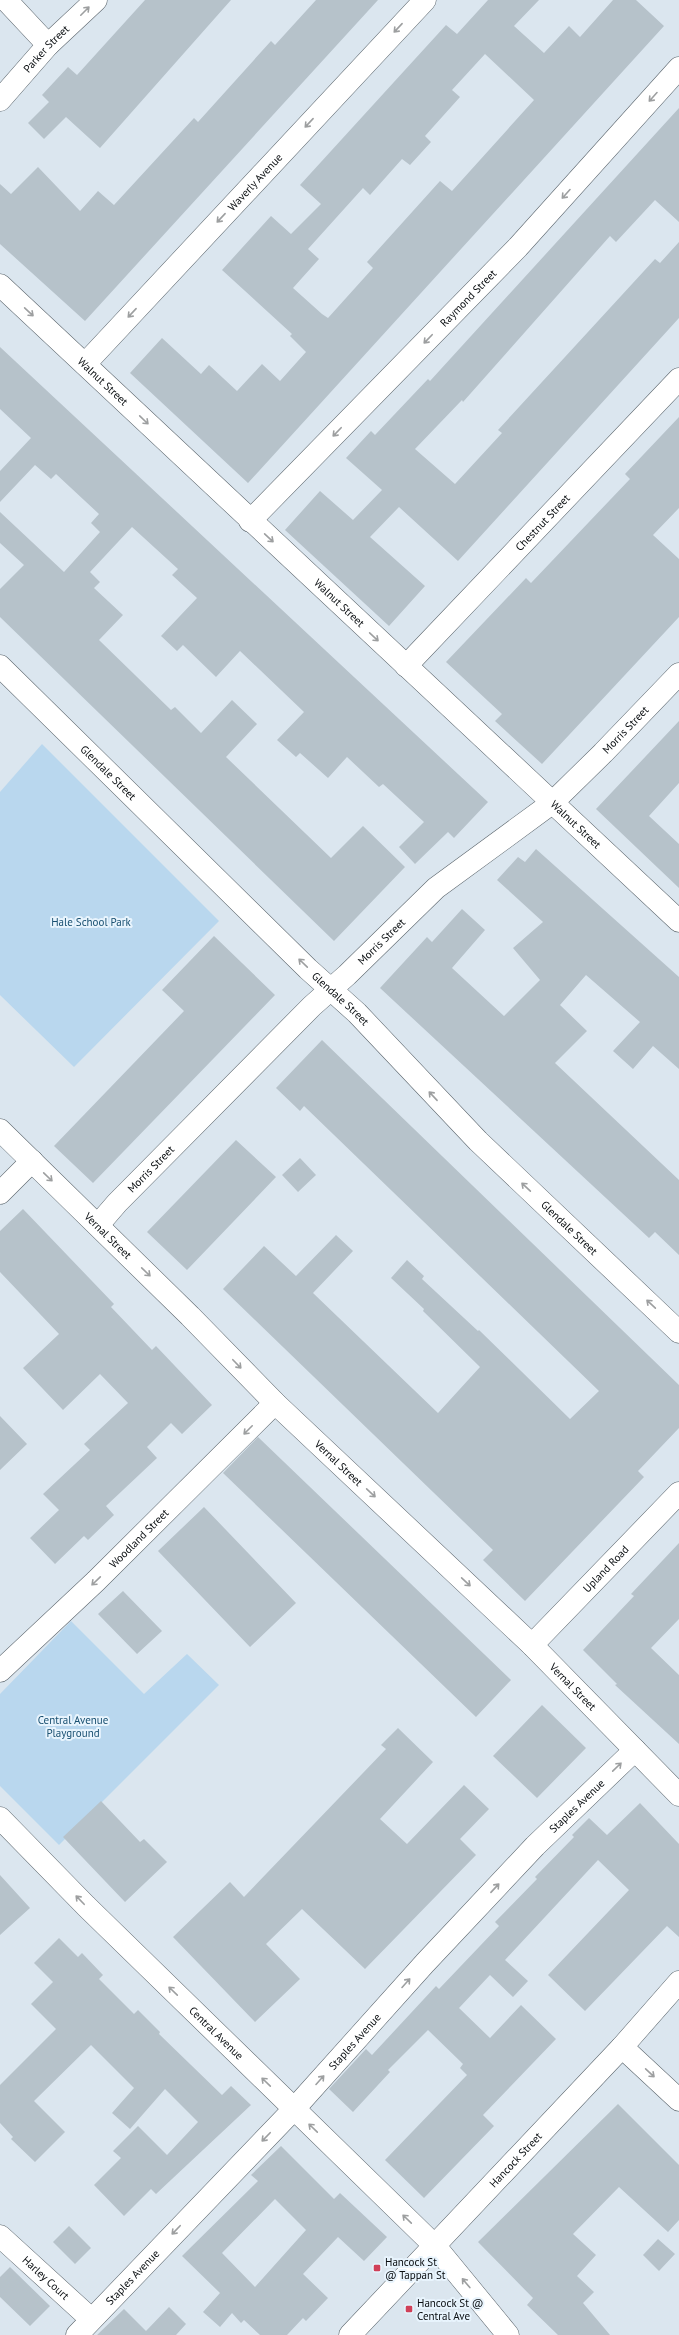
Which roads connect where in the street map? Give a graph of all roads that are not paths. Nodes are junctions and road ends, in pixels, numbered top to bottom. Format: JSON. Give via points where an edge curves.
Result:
{"nodes":[{"id":1,"x":6,"y":0,"type":"edge"},
{"id":2,"x":96,"y":0,"type":"edge"},
{"id":3,"x":425,"y":0,"type":"edge"},
{"id":4,"x":48,"y":45,"type":"junction"},
{"id":5,"x":679,"y":68,"type":"edge"},
{"id":6,"x":0,"y":100,"type":"edge"},
{"id":7,"x":0,"y":285,"type":"edge"},
{"id":8,"x":85,"y":364,"type":"junction"},
{"id":9,"x":679,"y":379,"type":"edge"},
{"id":10,"x":250,"y":521,"type":"junction"},
{"id":11,"x":0,"y":666,"type":"edge"},
{"id":12,"x":406,"y":666,"type":"junction"},
{"id":13,"x":679,"y":674,"type":"edge"},
{"id":14,"x":552,"y":803,"type":"junction"},
{"id":15,"x":679,"y":921,"type":"edge"},
{"id":16,"x":331,"y":990,"type":"junction"},
{"id":17,"x":0,"y":1130,"type":"edge"},
{"id":18,"x":32,"y":1161,"type":"junction"},
{"id":19,"x":0,"y":1192,"type":"edge"},
{"id":20,"x":98,"y":1225,"type":"junction"},
{"id":21,"x":679,"y":1332,"type":"edge"},
{"id":22,"x":275,"y":1403,"type":"junction"},
{"id":23,"x":679,"y":1492,"type":"edge"},
{"id":24,"x":532,"y":1645,"type":"junction"},
{"id":25,"x":0,"y":1671,"type":"edge"},
{"id":26,"x":635,"y":1750,"type":"junction"},
{"id":27,"x":679,"y":1795,"type":"edge"},
{"id":28,"x":3,"y":1826,"type":"edge"},
{"id":29,"x":679,"y":1982,"type":"edge"},
{"id":30,"x":622,"y":2047,"type":"junction"},
{"id":31,"x":679,"y":2100,"type":"edge"},
{"id":32,"x":294,"y":2109,"type":"junction"},
{"id":33,"x":0,"y":2236,"type":"edge"},
{"id":34,"x":435,"y":2246,"type":"junction"},
{"id":35,"x":91,"y":2319,"type":"junction"},
{"id":36,"x":77,"y":2335,"type":"edge"},
{"id":37,"x":350,"y":2335,"type":"edge"},
{"id":38,"x":508,"y":2335,"type":"edge"}],
"edges":[{"from":1,"to":4,"type":"street"},
{"from":4,"to":2,"type":"street","name":"Parker Street","one_way":true},
{"from":3,"to":8,"type":"street","name":"Waverly Avenue","one_way":true},
{"from":4,"to":6,"type":"street","name":"Parker Street"},
{"from":5,"to":10,"type":"street","name":"Raymond Street","one_way":true,"via":[[518,247]]},
{"from":7,"to":8,"type":"street","name":"Walnut Street","one_way":true},
{"from":8,"to":10,"type":"street","name":"Walnut Street","one_way":true},
{"from":9,"to":12,"type":"street","name":"Chestnut Street"},
{"from":10,"to":12,"type":"street","name":"Walnut Street","one_way":true},
{"from":16,"to":11,"type":"street","name":"Glendale Street","one_way":true},
{"from":12,"to":14,"type":"street","name":"Walnut Street"},
{"from":13,"to":14,"type":"street","name":"Morris Street"},
{"from":14,"to":15,"type":"street","name":"Walnut Street"},
{"from":14,"to":16,"type":"street","name":"Morris Street","via":[[436,888]]},
{"from":16,"to":20,"type":"street","name":"Morris Street","via":[[312,1006]]},
{"from":21,"to":16,"type":"street","name":"Glendale Street","one_way":true,"via":[[478,1141],[357,1013]]},
{"from":17,"to":18,"type":"street","name":"Vernal Street"},
{"from":18,"to":19,"type":"street"},
{"from":18,"to":20,"type":"street","name":"Vernal Street","one_way":true},
{"from":20,"to":22,"type":"street","name":"Vernal Street","one_way":true},
{"from":22,"to":24,"type":"street","name":"Vernal Street","one_way":true},
{"from":22,"to":25,"type":"street","name":"Woodland Street","one_way":true,"via":[[96,1581]]},
{"from":23,"to":24,"type":"street","name":"Upland Road"},
{"from":24,"to":26,"type":"street","name":"Vernal Street"},
{"from":26,"to":27,"type":"street","name":"Vernal Street"},
{"from":32,"to":26,"type":"street","name":"Staples Avenue","one_way":true,"via":[[425,1963],[535,1846]]},
{"from":32,"to":28,"type":"street","name":"Central Avenue","one_way":true},
{"from":29,"to":30,"type":"street","name":"Hancock Street"},
{"from":30,"to":31,"type":"street","one_way":true},
{"from":30,"to":34,"type":"street","name":"Hancock Street"},
{"from":34,"to":32,"type":"street","name":"Central Avenue","one_way":true},
{"from":32,"to":35,"type":"street","name":"Staples Avenue","one_way":true},
{"from":33,"to":35,"type":"street","name":"Harley Court"},
{"from":34,"to":37,"type":"street","name":"Hancock Street"},
{"from":38,"to":34,"type":"street","name":"Central Avenue","one_way":true},
{"from":35,"to":36,"type":"street","name":"Staples Avenue"}]}
